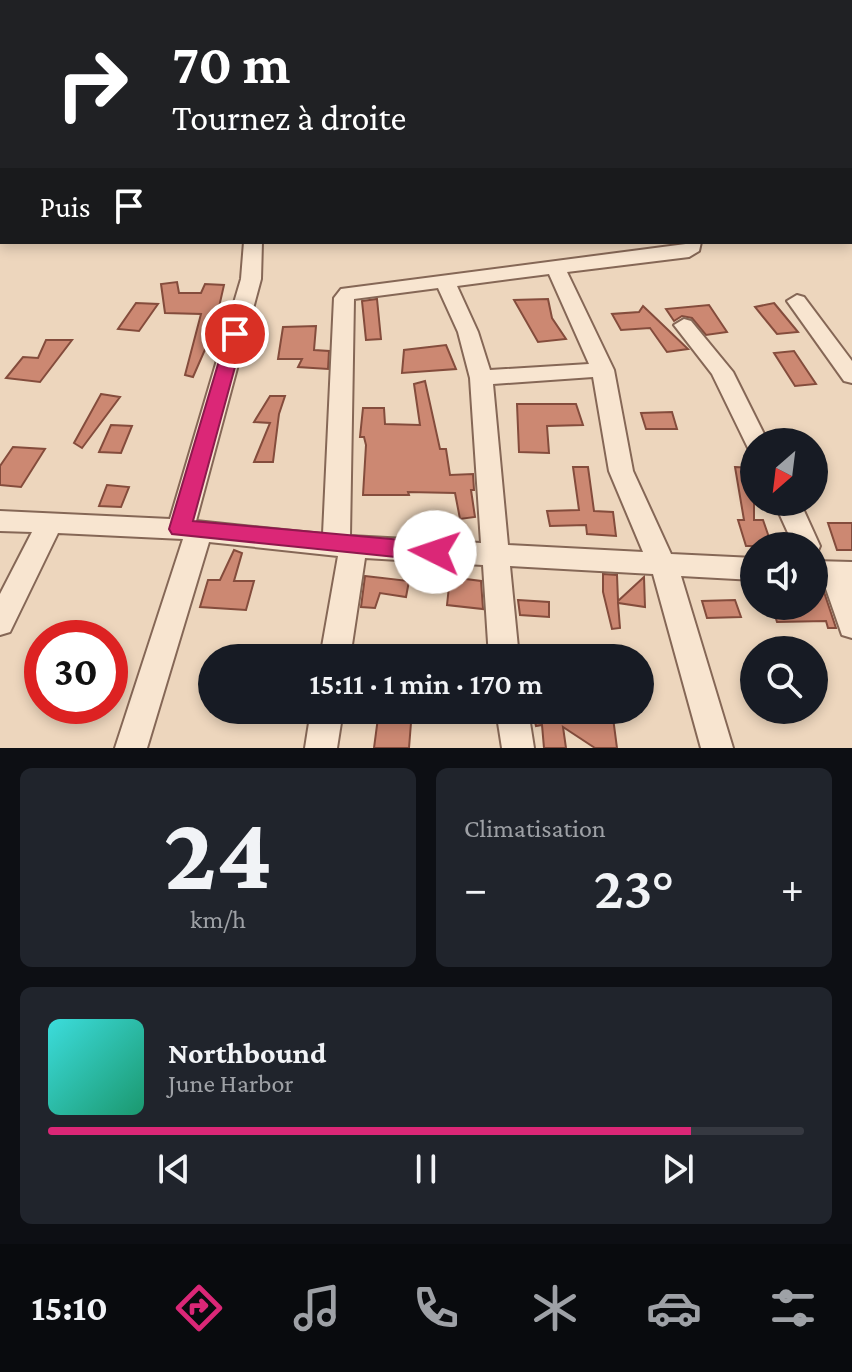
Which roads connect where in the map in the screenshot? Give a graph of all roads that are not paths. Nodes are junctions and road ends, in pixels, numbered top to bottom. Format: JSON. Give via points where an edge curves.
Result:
{"nodes":[{"id":1,"x":253,"y":244,"type":"edge"},
{"id":2,"x":692,"y":244,"type":"edge"},
{"id":3,"x":556,"y":268,"type":"junction"},
{"id":4,"x":446,"y":283,"type":"junction"},
{"id":5,"x":797,"y":301,"type":"dead end"},
{"id":6,"x":684,"y":325,"type":"dead end"},
{"id":7,"x":603,"y":370,"type":"junction"},
{"id":8,"x":852,"y":376,"type":"edge"},
{"id":9,"x":481,"y":378,"type":"junction"},
{"id":10,"x":749,"y":428,"type":"edge"},
{"id":11,"x":0,"y":521,"type":"edge"},
{"id":12,"x":50,"y":523,"type":"junction"},
{"id":13,"x":189,"y":530,"type":"junction"},
{"id":14,"x":344,"y":546,"type":"junction"},
{"id":15,"x":494,"y":555,"type":"junction"},
{"id":16,"x":664,"y":566,"type":"junction"},
{"id":17,"x":740,"y":569,"type":"edge"},
{"id":18,"x":828,"y":574,"type":"edge"},
{"id":19,"x":0,"y":623,"type":"edge"},
{"id":20,"x":852,"y":626,"type":"edge"},
{"id":21,"x":336,"y":644,"type":"edge"},
{"id":22,"x":503,"y":644,"type":"edge"},
{"id":23,"x":325,"y":724,"type":"edge"},
{"id":24,"x":514,"y":724,"type":"edge"},
{"id":25,"x":131,"y":748,"type":"edge"},
{"id":26,"x":321,"y":748,"type":"edge"},
{"id":27,"x":518,"y":748,"type":"edge"},
{"id":28,"x":717,"y":748,"type":"edge"}],
"edges":[{"from":1,"to":13,"type":"street","via":[[251,279]]},
{"from":2,"to":3,"type":"street","via":[[689,251]]},
{"from":3,"to":4,"type":"street"},
{"from":3,"to":7,"type":"street"},
{"from":4,"to":9,"type":"street"},
{"from":4,"to":14,"type":"street","via":[[356,290],[344,298]]},
{"from":5,"to":8,"type":"street"},
{"from":6,"to":10,"type":"street","via":[[722,372]]},
{"from":7,"to":9,"type":"street"},
{"from":7,"to":16,"type":"street","via":[[621,471]]},
{"from":9,"to":15,"type":"street"},
{"from":11,"to":12,"type":"street"},
{"from":12,"to":13,"type":"street"},
{"from":12,"to":19,"type":"street"},
{"from":13,"to":14,"type":"street"},
{"from":13,"to":25,"type":"street"},
{"from":14,"to":15,"type":"street"},
{"from":14,"to":21,"type":"street"},
{"from":15,"to":16,"type":"street"},
{"from":15,"to":22,"type":"street"},
{"from":16,"to":17,"type":"street"},
{"from":16,"to":28,"type":"street"},
{"from":18,"to":20,"type":"street"},
{"from":23,"to":26,"type":"street"},
{"from":24,"to":27,"type":"street"}]}
